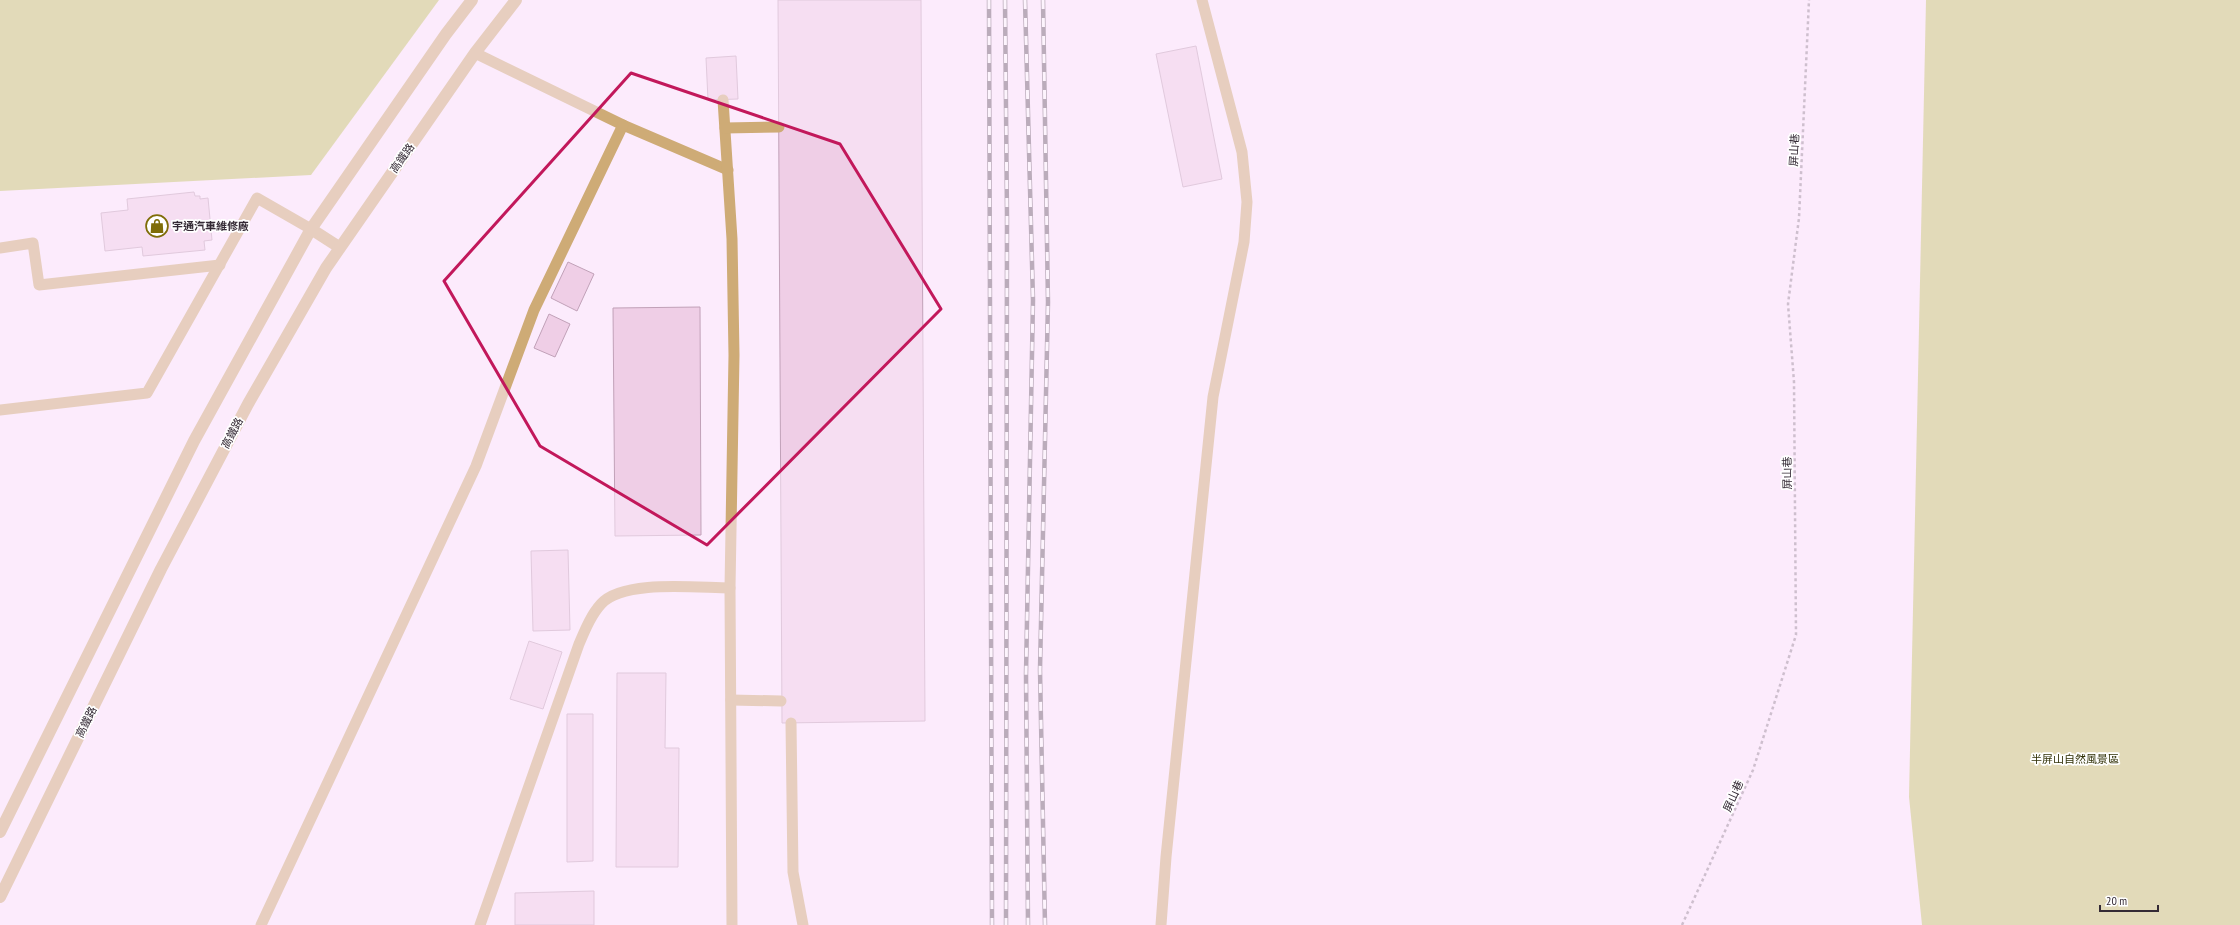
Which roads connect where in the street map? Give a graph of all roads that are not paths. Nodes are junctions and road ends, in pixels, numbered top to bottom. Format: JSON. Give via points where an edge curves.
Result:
{"nodes":[{"id":1,"x":472,"y":0,"type":"edge"},
{"id":2,"x":516,"y":0,"type":"edge"},
{"id":3,"x":1202,"y":0,"type":"edge"},
{"id":4,"x":476,"y":53,"type":"junction"},
{"id":5,"x":723,"y":100,"type":"dead end"},
{"id":6,"x":623,"y":124,"type":"junction"},
{"id":7,"x":778,"y":127,"type":"dead end"},
{"id":8,"x":725,"y":128,"type":"junction"},
{"id":9,"x":728,"y":170,"type":"junction"},
{"id":10,"x":310,"y":230,"type":"junction"},
{"id":11,"x":339,"y":247,"type":"junction"},
{"id":12,"x":0,"y":248,"type":"edge"},
{"id":13,"x":220,"y":265,"type":"junction"},
{"id":14,"x":0,"y":410,"type":"edge"},
{"id":15,"x":730,"y":588,"type":"junction"},
{"id":16,"x":731,"y":700,"type":"junction"},
{"id":17,"x":781,"y":701,"type":"dead end"},
{"id":18,"x":791,"y":723,"type":"dead end"},
{"id":19,"x":0,"y":832,"type":"edge"},
{"id":20,"x":0,"y":897,"type":"edge"},
{"id":21,"x":261,"y":925,"type":"edge"},
{"id":22,"x":480,"y":925,"type":"edge"},
{"id":23,"x":732,"y":925,"type":"edge"},
{"id":24,"x":803,"y":925,"type":"edge"},
{"id":25,"x":1161,"y":925,"type":"edge"}],
"edges":[{"from":1,"to":10,"type":"street"},
{"from":2,"to":4,"type":"street","name":"高鐵路"},
{"from":3,"to":25,"type":"lane","via":[[1242,152],[1247,202],[1244,242],[1213,398]]},
{"from":4,"to":6,"type":"lane"},
{"from":4,"to":11,"type":"street","name":"高鐵路"},
{"from":5,"to":8,"type":"lane"},
{"from":6,"to":9,"type":"lane"},
{"from":6,"to":21,"type":"lane","via":[[534,310],[476,466]]},
{"from":7,"to":8,"type":"lane"},
{"from":8,"to":9,"type":"lane"},
{"from":9,"to":15,"type":"lane","via":[[734,355]]},
{"from":10,"to":11,"type":"street"},
{"from":10,"to":13,"type":"lane","via":[[257,198]]},
{"from":10,"to":19,"type":"street","via":[[194,441]]},
{"from":11,"to":20,"type":"street","name":"高鐵路","via":[[248,404],[172,548]]},
{"from":12,"to":13,"type":"lane","via":[[33,243],[39,285]]},
{"from":13,"to":14,"type":"lane","via":[[148,393]]},
{"from":15,"to":16,"type":"lane"},
{"from":15,"to":22,"type":"lane","via":[[636,588],[617,592],[602,603],[579,644]]},
{"from":16,"to":17,"type":"lane"},
{"from":16,"to":23,"type":"lane"},
{"from":18,"to":24,"type":"lane","via":[[792,872]]}]}
